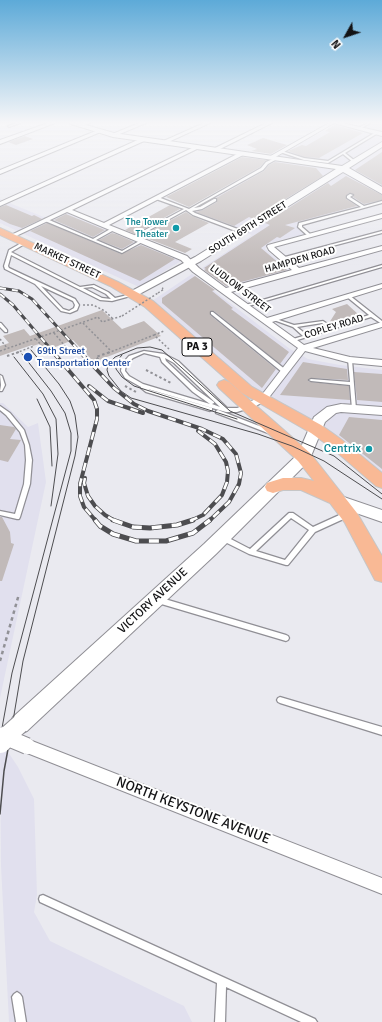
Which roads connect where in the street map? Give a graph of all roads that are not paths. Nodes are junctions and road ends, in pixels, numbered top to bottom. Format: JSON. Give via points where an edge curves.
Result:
{"nodes":[{"id":1,"x":74,"y":171,"type":"edge"},
{"id":2,"x":149,"y":171,"type":"edge"},
{"id":3,"x":210,"y":171,"type":"edge"},
{"id":4,"x":259,"y":171,"type":"edge"},
{"id":5,"x":339,"y":171,"type":"edge"},
{"id":6,"x":347,"y":171,"type":"edge"},
{"id":7,"x":382,"y":192,"type":"edge"},
{"id":8,"x":351,"y":195,"type":"dead end"},
{"id":9,"x":157,"y":198,"type":"junction"},
{"id":10,"x":215,"y":200,"type":"dead end"},
{"id":11,"x":382,"y":202,"type":"edge"},
{"id":12,"x":0,"y":204,"type":"edge"},
{"id":13,"x":363,"y":207,"type":"junction"},
{"id":14,"x":188,"y":209,"type":"junction"},
{"id":15,"x":67,"y":210,"type":"junction"},
{"id":16,"x":382,"y":216,"type":"edge"},
{"id":17,"x":46,"y":220,"type":"junction"},
{"id":18,"x":104,"y":225,"type":"junction"},
{"id":19,"x":113,"y":229,"type":"junction"},
{"id":20,"x":0,"y":230,"type":"edge"},
{"id":21,"x":242,"y":232,"type":"junction"},
{"id":22,"x":382,"y":232,"type":"edge"},
{"id":23,"x":309,"y":235,"type":"junction"},
{"id":24,"x":12,"y":236,"type":"junction"},
{"id":25,"x":134,"y":238,"type":"junction"},
{"id":26,"x":93,"y":240,"type":"junction"},
{"id":27,"x":142,"y":241,"type":"junction"},
{"id":28,"x":26,"y":242,"type":"junction"},
{"id":29,"x":382,"y":248,"type":"edge"},
{"id":30,"x":10,"y":253,"type":"junction"},
{"id":31,"x":283,"y":258,"type":"junction"},
{"id":32,"x":189,"y":264,"type":"junction"},
{"id":33,"x":382,"y":266,"type":"edge"},
{"id":34,"x":298,"y":271,"type":"junction"},
{"id":35,"x":37,"y":284,"type":"junction"},
{"id":36,"x":382,"y":286,"type":"edge"},
{"id":37,"x":78,"y":288,"type":"junction"},
{"id":38,"x":224,"y":291,"type":"junction"},
{"id":39,"x":132,"y":295,"type":"junction"},
{"id":40,"x":348,"y":296,"type":"junction"},
{"id":41,"x":114,"y":299,"type":"junction"},
{"id":42,"x":244,"y":306,"type":"junction"},
{"id":43,"x":212,"y":313,"type":"dead end"},
{"id":44,"x":372,"y":316,"type":"junction"},
{"id":45,"x":269,"y":320,"type":"junction"},
{"id":46,"x":382,"y":323,"type":"edge"},
{"id":47,"x":0,"y":324,"type":"edge"},
{"id":48,"x":294,"y":326,"type":"junction"},
{"id":49,"x":331,"y":328,"type":"junction"},
{"id":50,"x":6,"y":331,"type":"dead end"},
{"id":51,"x":306,"y":336,"type":"junction"},
{"id":52,"x":291,"y":341,"type":"junction"},
{"id":53,"x":303,"y":348,"type":"junction"},
{"id":54,"x":162,"y":355,"type":"junction"},
{"id":55,"x":350,"y":360,"type":"junction"},
{"id":56,"x":382,"y":363,"type":"edge"},
{"id":57,"x":284,"y":371,"type":"junction"},
{"id":58,"x":0,"y":376,"type":"edge"},
{"id":59,"x":311,"y":380,"type":"dead end"},
{"id":60,"x":352,"y":384,"type":"junction"},
{"id":61,"x":141,"y":385,"type":"junction"},
{"id":62,"x":0,"y":390,"type":"edge"},
{"id":63,"x":262,"y":399,"type":"junction"},
{"id":64,"x":247,"y":407,"type":"junction"},
{"id":65,"x":0,"y":408,"type":"edge"},
{"id":66,"x":354,"y":409,"type":"junction"},
{"id":67,"x":226,"y":410,"type":"junction"},
{"id":68,"x":382,"y":411,"type":"edge"},
{"id":69,"x":316,"y":429,"type":"junction"},
{"id":70,"x":280,"y":436,"type":"junction"},
{"id":71,"x":304,"y":458,"type":"junction"},
{"id":72,"x":382,"y":482,"type":"edge"},
{"id":73,"x":273,"y":487,"type":"junction"},
{"id":74,"x":343,"y":508,"type":"junction"},
{"id":75,"x":0,"y":513,"type":"edge"},
{"id":76,"x":382,"y":516,"type":"edge"},
{"id":77,"x":313,"y":530,"type":"junction"},
{"id":78,"x":221,"y":538,"type":"junction"},
{"id":79,"x":251,"y":552,"type":"junction"},
{"id":80,"x":382,"y":574,"type":"edge"},
{"id":81,"x":156,"y":599,"type":"junction"},
{"id":82,"x":286,"y":638,"type":"dead end"},
{"id":83,"x":280,"y":700,"type":"dead end"},
{"id":84,"x":382,"y":731,"type":"edge"},
{"id":85,"x":2,"y":740,"type":"edge"},
{"id":86,"x":382,"y":886,"type":"edge"},
{"id":87,"x":43,"y":900,"type":"dead end"},
{"id":88,"x":222,"y":981,"type":"junction"},
{"id":89,"x":17,"y":997,"type":"dead end"},
{"id":90,"x":21,"y":1022,"type":"edge"},
{"id":91,"x":220,"y":1022,"type":"edge"},
{"id":92,"x":312,"y":1022,"type":"edge"}],
"edges":[{"from":1,"to":12,"type":"street"},
{"from":2,"to":15,"type":"street"},
{"from":3,"to":9,"type":"street"},
{"from":4,"to":14,"type":"lane"},
{"from":5,"to":21,"type":"street","name":"SOUTH 69TH STREET"},
{"from":6,"to":7,"type":"street"},
{"from":8,"to":13,"type":"lane","via":[[348,197]]},
{"from":9,"to":14,"type":"lane"},
{"from":9,"to":18,"type":"street"},
{"from":10,"to":14,"type":"lane","via":[[201,208]]},
{"from":11,"to":13,"type":"lane"},
{"from":13,"to":23,"type":"lane","via":[[300,224]]},
{"from":14,"to":21,"type":"lane","via":[[194,214]]},
{"from":14,"to":25,"type":"lane"},
{"from":15,"to":17,"type":"street"},
{"from":15,"to":18,"type":"street","name":"LUDLOW STREET"},
{"from":16,"to":23,"type":"street"},
{"from":17,"to":24,"type":"street"},
{"from":17,"to":26,"type":"lane"},
{"from":18,"to":19,"type":"street","name":"LUDLOW STREET"},
{"from":19,"to":25,"type":"street","name":"LUDLOW STREET"},
{"from":19,"to":26,"type":"lane"},
{"from":20,"to":24,"type":"main road","name":"MARKET STREET","number":"PA 3"},
{"from":21,"to":32,"type":"street","name":"SOUTH 69TH STREET"},
{"from":22,"to":31,"type":"lane"},
{"from":23,"to":31,"type":"street","via":[[270,246]]},
{"from":24,"to":28,"type":"main road","name":"MARKET STREET","number":"PA 3"},
{"from":25,"to":27,"type":"street","name":"LUDLOW STREET"},
{"from":26,"to":27,"type":"lane","via":[[122,252]]},
{"from":27,"to":32,"type":"street","name":"LUDLOW STREET","via":[[184,258]]},
{"from":28,"to":30,"type":"lane"},
{"from":28,"to":39,"type":"main road","name":"MARKET STREET","number":"PA 3"},
{"from":29,"to":34,"type":"street","name":"HAMPDEN ROAD"},
{"from":30,"to":35,"type":"lane","via":[[7,269]]},
{"from":30,"to":37,"type":"lane"},
{"from":31,"to":34,"type":"street"},
{"from":32,"to":38,"type":"street","name":"LUDLOW STREET"},
{"from":32,"to":39,"type":"street","name":"SOUTH 69TH STREET"},
{"from":33,"to":42,"type":"lane"},
{"from":34,"to":38,"type":"street","name":"HAMPDEN ROAD"},
{"from":35,"to":35,"type":"lane","via":[[64,311],[76,309],[74,300]]},
{"from":36,"to":40,"type":"street"},
{"from":37,"to":41,"type":"lane","via":[[101,299]]},
{"from":37,"to":41,"type":"lane","via":[[94,286]]},
{"from":38,"to":42,"type":"street","name":"LUDLOW STREET"},
{"from":39,"to":41,"type":"lane"},
{"from":39,"to":63,"type":"main road","name":"MARKET STREET","number":"PA 3","via":[[149,304],[247,390]]},
{"from":39,"to":64,"type":"main road","name":"MARKET STREET","number":"PA 3","via":[[159,333]]},
{"from":40,"to":44,"type":"lane"},
{"from":40,"to":45,"type":"street"},
{"from":42,"to":45,"type":"street","name":"LUDLOW STREET"},
{"from":43,"to":57,"type":"lane"},
{"from":44,"to":46,"type":"lane"},
{"from":44,"to":49,"type":"lane"},
{"from":45,"to":48,"type":"lane"},
{"from":45,"to":52,"type":"street","name":"LUDLOW STREET"},
{"from":46,"to":53,"type":"street","name":"COPLEY ROAD"},
{"from":47,"to":50,"type":"lane"},
{"from":48,"to":49,"type":"lane","via":[[323,322]]},
{"from":48,"to":51,"type":"lane"},
{"from":49,"to":51,"type":"lane"},
{"from":51,"to":52,"type":"lane"},
{"from":52,"to":53,"type":"street","name":"LUDLOW STREET"},
{"from":53,"to":55,"type":"street","name":"LUDLOW STREET"},
{"from":53,"to":57,"type":"street","name":"COPLEY ROAD"},
{"from":54,"to":61,"type":"lane","via":[[144,352],[125,362],[124,374]]},
{"from":54,"to":67,"type":"lane","via":[[176,362]]},
{"from":54,"to":67,"type":"lane","via":[[164,361],[200,396]]},
{"from":55,"to":56,"type":"street","name":"LUDLOW STREET"},
{"from":55,"to":60,"type":"lane"},
{"from":57,"to":63,"type":"street","name":"COPLEY ROAD"},
{"from":58,"to":62,"type":"lane","via":[[3,384]]},
{"from":59,"to":60,"type":"lane"},
{"from":60,"to":66,"type":"lane"},
{"from":61,"to":67,"type":"lane"},
{"from":61,"to":70,"type":"lane","via":[[148,391],[227,414]]},
{"from":63,"to":64,"type":"street","name":"COPLEY ROAD"},
{"from":63,"to":69,"type":"main road","number":"PA 3"},
{"from":64,"to":67,"type":"lane"},
{"from":64,"to":70,"type":"main road","number":"PA 3"},
{"from":65,"to":75,"type":"lane","via":[[22,431],[29,460],[27,484],[17,517]]},
{"from":66,"to":68,"type":"street"},
{"from":66,"to":69,"type":"street","via":[[336,409],[328,412]]},
{"from":69,"to":71,"type":"street"},
{"from":69,"to":72,"type":"main road","number":"PA 3"},
{"from":70,"to":71,"type":"main road","number":"PA 3"},
{"from":71,"to":73,"type":"street","name":"VICTORY AVENUE"},
{"from":71,"to":74,"type":"main road","number":"PA 3"},
{"from":73,"to":74,"type":"main road","via":[[301,484],[318,489]]},
{"from":73,"to":78,"type":"street","name":"VICTORY AVENUE"},
{"from":74,"to":76,"type":"street"},
{"from":74,"to":77,"type":"lane"},
{"from":74,"to":80,"type":"main road","number":"PA 3","via":[[364,539]]},
{"from":77,"to":79,"type":"lane","via":[[286,563]]},
{"from":77,"to":79,"type":"lane","via":[[291,515]]},
{"from":78,"to":79,"type":"lane"},
{"from":78,"to":81,"type":"street","name":"VICTORY AVENUE"},
{"from":81,"to":82,"type":"lane"},
{"from":81,"to":85,"type":"street","name":"VICTORY AVENUE","bridge":true},
{"from":83,"to":84,"type":"lane"},
{"from":85,"to":86,"type":"street","name":"NORTH KEYSTONE AVENUE","bridge":true,"via":[[27,746]]},
{"from":87,"to":88,"type":"lane"},
{"from":88,"to":91,"type":"lane"},
{"from":88,"to":92,"type":"lane"},
{"from":89,"to":90,"type":"lane"}]}
